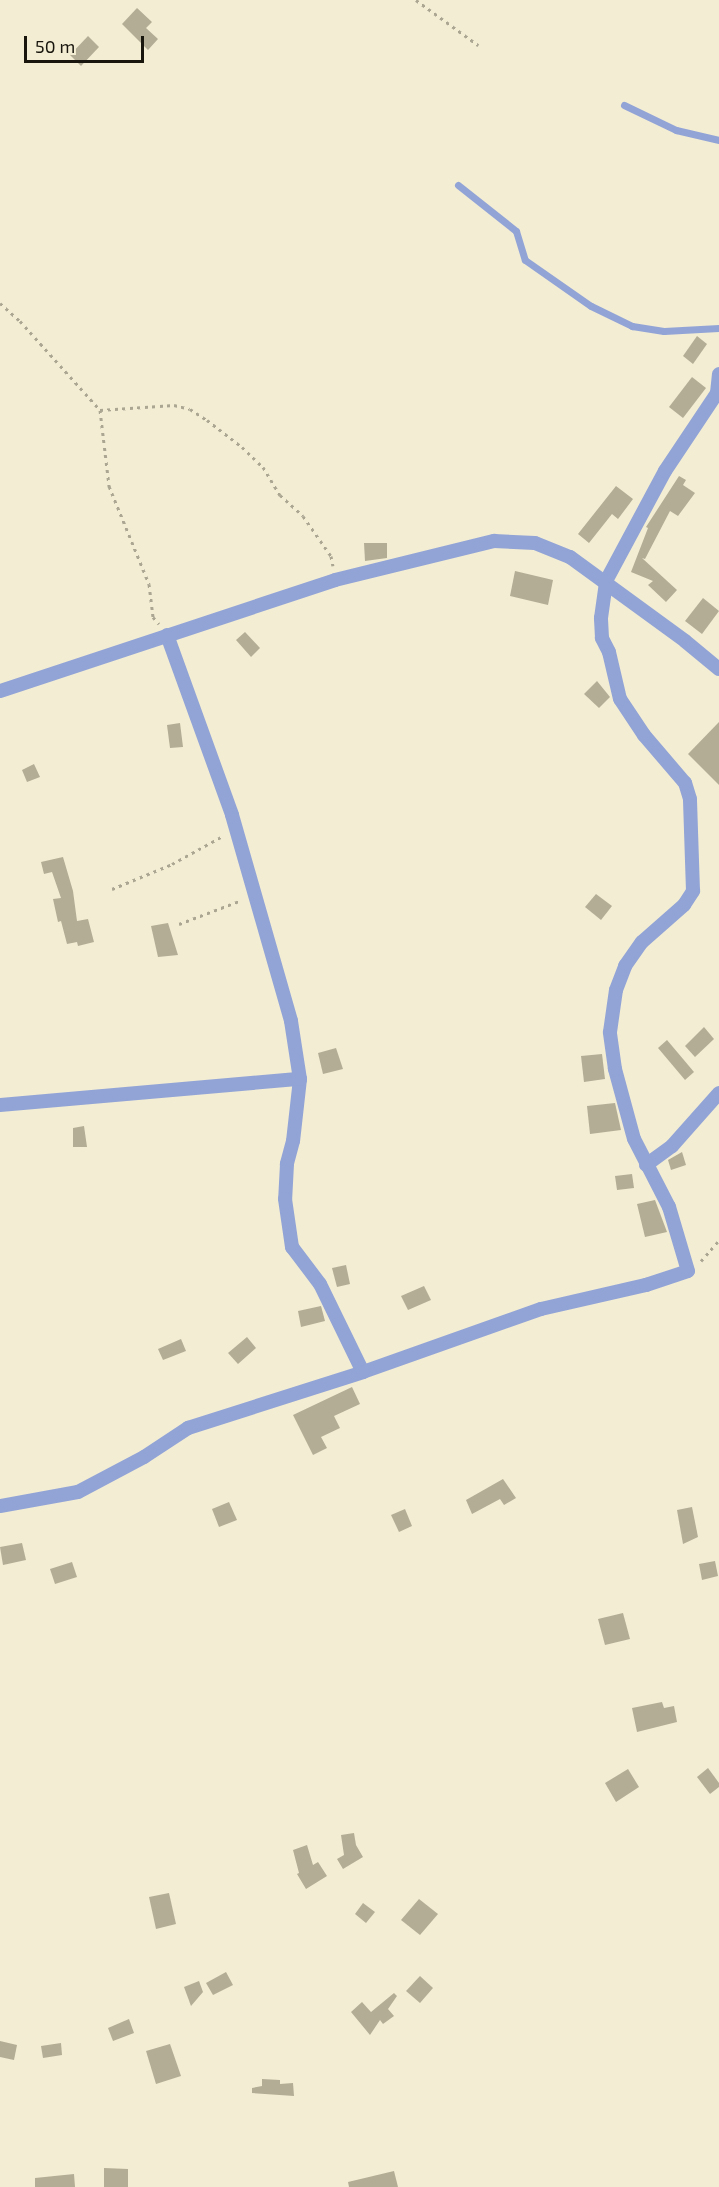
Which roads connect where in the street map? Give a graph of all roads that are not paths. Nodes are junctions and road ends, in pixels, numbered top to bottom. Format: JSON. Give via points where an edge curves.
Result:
{"nodes":[{"id":1,"x":624,"y":105,"type":"dead end"},
{"id":2,"x":719,"y":140,"type":"edge"},
{"id":3,"x":458,"y":185,"type":"dead end"},
{"id":4,"x":719,"y":328,"type":"edge"},
{"id":5,"x":719,"y":374,"type":"edge"},
{"id":6,"x":606,"y":581,"type":"junction"},
{"id":7,"x":167,"y":635,"type":"junction"},
{"id":8,"x":719,"y":669,"type":"edge"},
{"id":9,"x":0,"y":691,"type":"edge"},
{"id":10,"x":300,"y":1079,"type":"junction"},
{"id":11,"x":719,"y":1093,"type":"edge"},
{"id":12,"x":0,"y":1105,"type":"edge"},
{"id":13,"x":645,"y":1165,"type":"junction"},
{"id":14,"x":363,"y":1372,"type":"junction"},
{"id":15,"x":0,"y":1506,"type":"edge"}],
"edges":[{"from":1,"to":2,"type":"lane","via":[[676,130]]},
{"from":3,"to":4,"type":"lane","via":[[516,231],[525,260],[591,306],[632,326],[664,331]]},
{"from":5,"to":6,"type":"street","via":[[717,393],[665,471]]},
{"from":6,"to":7,"type":"street","via":[[570,557],[535,543],[494,541],[335,580]]},
{"from":6,"to":8,"type":"street"},
{"from":6,"to":13,"type":"street","via":[[600,627],[614,682],[620,699],[644,735],[685,783],[693,836],[693,891],[642,942],[625,966],[616,990],[610,1032],[615,1069]]},
{"from":7,"to":9,"type":"street"},
{"from":7,"to":10,"type":"street","via":[[236,829],[291,1021]]},
{"from":10,"to":12,"type":"street"},
{"from":10,"to":14,"type":"street","via":[[285,1199],[292,1247],[320,1284]]},
{"from":11,"to":13,"type":"street","via":[[672,1146]]},
{"from":13,"to":14,"type":"street","via":[[669,1207],[688,1271],[646,1285],[541,1309]]},
{"from":14,"to":15,"type":"street","via":[[188,1428],[78,1492]]}]}
